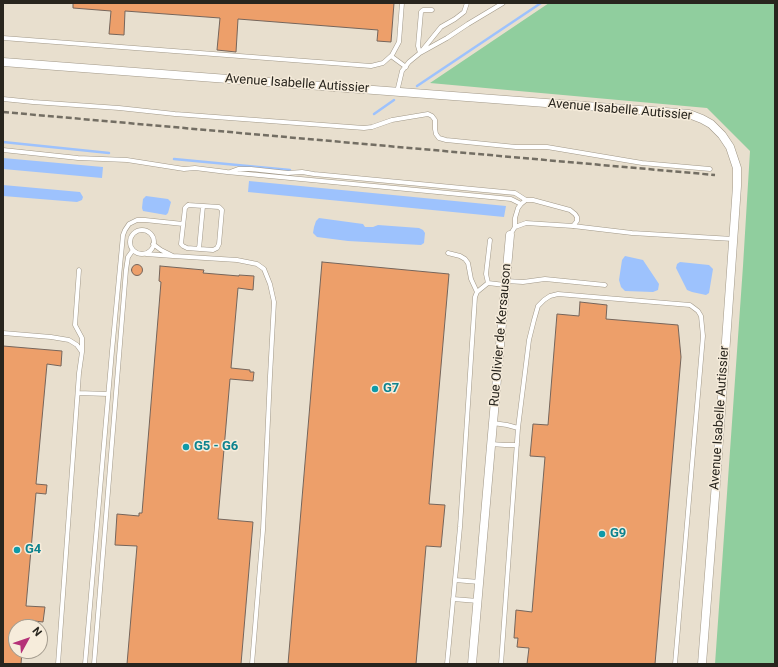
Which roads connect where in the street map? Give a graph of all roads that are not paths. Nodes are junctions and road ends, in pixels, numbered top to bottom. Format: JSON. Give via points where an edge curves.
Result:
{"nodes":[{"id":1,"x":402,"y":3,"type":"edge"},
{"id":2,"x":467,"y":3,"type":"edge"},
{"id":3,"x":503,"y":3,"type":"edge"},
{"id":4,"x":432,"y":10,"type":"dead end"},
{"id":5,"x":3,"y":38,"type":"edge"},
{"id":6,"x":420,"y":53,"type":"junction"},
{"id":7,"x":391,"y":56,"type":"junction"},
{"id":8,"x":3,"y":62,"type":"edge"},
{"id":9,"x":406,"y":67,"type":"junction"},
{"id":10,"x":397,"y":92,"type":"junction"},
{"id":11,"x":3,"y":99,"type":"edge"},
{"id":12,"x":3,"y":150,"type":"edge"},
{"id":13,"x":710,"y":169,"type":"dead end"},
{"id":14,"x":228,"y":172,"type":"junction"},
{"id":15,"x":526,"y":200,"type":"junction"},
{"id":16,"x":520,"y":204,"type":"junction"},
{"id":17,"x":203,"y":206,"type":"junction"},
{"id":18,"x":183,"y":224,"type":"junction"},
{"id":19,"x":515,"y":226,"type":"junction"},
{"id":20,"x":573,"y":226,"type":"junction"},
{"id":21,"x":510,"y":235,"type":"joint"},
{"id":22,"x":733,"y":239,"type":"junction"},
{"id":23,"x":490,"y":240,"type":"dead end"},
{"id":24,"x":154,"y":244,"type":"junction"},
{"id":25,"x":199,"y":249,"type":"junction"},
{"id":26,"x":133,"y":250,"type":"junction"},
{"id":27,"x":448,"y":253,"type":"dead end"},
{"id":28,"x":145,"y":254,"type":"junction"},
{"id":29,"x":173,"y":256,"type":"junction"},
{"id":30,"x":79,"y":270,"type":"dead end"},
{"id":31,"x":488,"y":283,"type":"junction"},
{"id":32,"x":505,"y":283,"type":"junction"},
{"id":33,"x":605,"y":285,"type":"dead end"},
{"id":34,"x":478,"y":292,"type":"junction"},
{"id":35,"x":3,"y":333,"type":"edge"},
{"id":36,"x":82,"y":352,"type":"junction"},
{"id":37,"x":78,"y":393,"type":"junction"},
{"id":38,"x":108,"y":394,"type":"junction"},
{"id":39,"x":493,"y":423,"type":"junction"},
{"id":40,"x":518,"y":428,"type":"junction"},
{"id":41,"x":491,"y":444,"type":"junction"},
{"id":42,"x":517,"y":445,"type":"junction"},
{"id":43,"x":455,"y":580,"type":"junction"},
{"id":44,"x":479,"y":582,"type":"junction"},
{"id":45,"x":453,"y":599,"type":"junction"},
{"id":46,"x":478,"y":601,"type":"junction"},
{"id":47,"x":58,"y":664,"type":"edge"},
{"id":48,"x":85,"y":664,"type":"edge"},
{"id":49,"x":94,"y":664,"type":"edge"},
{"id":50,"x":252,"y":664,"type":"edge"},
{"id":51,"x":447,"y":664,"type":"edge"},
{"id":52,"x":472,"y":664,"type":"edge"},
{"id":53,"x":501,"y":664,"type":"edge"},
{"id":54,"x":675,"y":664,"type":"edge"},
{"id":55,"x":702,"y":664,"type":"edge"}],
"edges":[{"from":1,"to":7,"type":"lane","via":[[400,42]]},
{"from":2,"to":6,"type":"lane","via":[[464,12],[442,28]]},
{"from":3,"to":6,"type":"lane"},
{"from":4,"to":6,"type":"lane","via":[[421,12],[418,46]]},
{"from":5,"to":7,"type":"lane","via":[[371,66],[383,63]]},
{"from":6,"to":9,"type":"lane"},
{"from":7,"to":9,"type":"lane"},
{"from":8,"to":10,"type":"street","name":"Avenue Isabelle Autissier"},
{"from":9,"to":10,"type":"lane","via":[[402,71]]},
{"from":10,"to":22,"type":"street","name":"Avenue Isabelle Autissier","via":[[689,114],[702,119],[722,135],[730,147],[737,168]]},
{"from":11,"to":13,"type":"lane","via":[[364,128],[428,114],[435,120],[436,134],[446,140],[547,148],[642,163]]},
{"from":12,"to":14,"type":"lane","via":[[127,160]]},
{"from":14,"to":15,"type":"lane","via":[[250,169],[302,172],[515,193]]},
{"from":14,"to":16,"type":"lane","via":[[511,200]]},
{"from":15,"to":16,"type":"lane"},
{"from":15,"to":20,"type":"lane","via":[[570,210],[577,217]]},
{"from":16,"to":19,"type":"lane","name":"Rue Olivier de Kersauson"},
{"from":17,"to":18,"type":"lane","via":[[188,205],[185,208]]},
{"from":17,"to":25,"type":"lane"},
{"from":17,"to":25,"type":"lane","via":[[219,207],[222,210],[219,244],[213,250]]},
{"from":18,"to":25,"type":"lane","via":[[181,244],[187,248]]},
{"from":18,"to":38,"type":"lane","via":[[137,220],[129,224],[125,230]]},
{"from":19,"to":20,"type":"lane","via":[[526,223]]},
{"from":19,"to":21,"type":"lane","name":"Rue Olivier de Kersauson"},
{"from":20,"to":22,"type":"lane","via":[[632,234]]},
{"from":21,"to":32,"type":"street","name":"Rue Olivier de Kersauson"},
{"from":22,"to":55,"type":"street","name":"Avenue Isabelle Autissier"},
{"from":23,"to":31,"type":"lane","via":[[486,274]]},
{"from":24,"to":26,"type":"lane","via":[[148,232],[141,230],[135,232],[131,238]]},
{"from":24,"to":28,"type":"lane"},
{"from":24,"to":29,"type":"lane"},
{"from":26,"to":28,"type":"lane","via":[[138,254]]},
{"from":26,"to":49,"type":"lane","via":[[128,257],[126,270]]},
{"from":27,"to":34,"type":"lane","via":[[465,259]]},
{"from":28,"to":29,"type":"lane"},
{"from":29,"to":50,"type":"lane","via":[[237,260],[257,264],[264,269],[274,302],[263,530]]},
{"from":30,"to":36,"type":"lane","via":[[75,325],[82,338]]},
{"from":31,"to":32,"type":"lane"},
{"from":31,"to":34,"type":"lane"},
{"from":32,"to":33,"type":"lane","via":[[545,279]]},
{"from":32,"to":39,"type":"street","name":"Rue Olivier de Kersauson"},
{"from":34,"to":43,"type":"lane","via":[[475,297]]},
{"from":35,"to":36,"type":"lane","via":[[69,340]]},
{"from":36,"to":37,"type":"lane"},
{"from":37,"to":38,"type":"lane"},
{"from":37,"to":47,"type":"lane"},
{"from":38,"to":48,"type":"lane"},
{"from":39,"to":40,"type":"lane"},
{"from":39,"to":41,"type":"street","name":"Rue Olivier de Kersauson"},
{"from":40,"to":42,"type":"lane"},
{"from":40,"to":54,"type":"lane","via":[[529,340],[538,306],[550,296],[558,294],[690,305],[698,311],[703,336]]},
{"from":41,"to":42,"type":"lane"},
{"from":41,"to":44,"type":"street","name":"Rue Olivier de Kersauson"},
{"from":42,"to":53,"type":"lane"},
{"from":43,"to":44,"type":"lane"},
{"from":43,"to":45,"type":"lane"},
{"from":44,"to":46,"type":"street","name":"Rue Olivier de Kersauson"},
{"from":45,"to":46,"type":"lane"},
{"from":45,"to":51,"type":"lane"},
{"from":46,"to":52,"type":"street","name":"Rue Olivier de Kersauson"}]}
